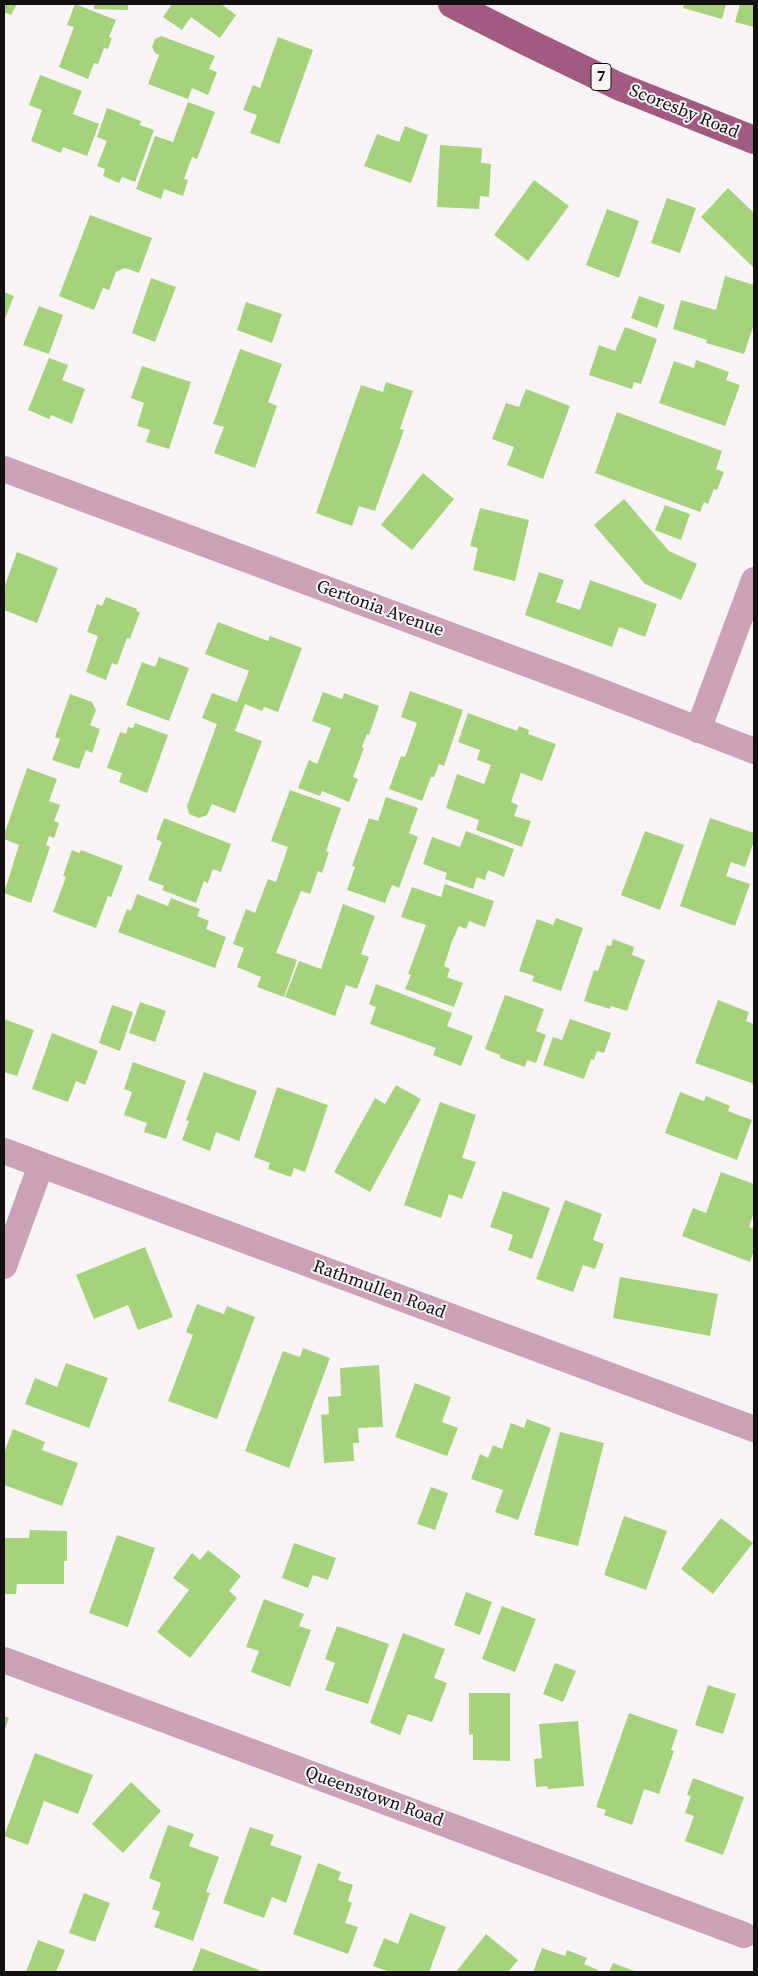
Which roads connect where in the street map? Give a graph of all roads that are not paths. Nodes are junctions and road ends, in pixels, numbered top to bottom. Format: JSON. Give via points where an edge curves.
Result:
{"nodes":[{"id":1,"x":452,"y":4,"type":"edge"},
{"id":2,"x":754,"y":140,"type":"edge"},
{"id":3,"x":4,"y":469,"type":"edge"},
{"id":4,"x":754,"y":580,"type":"edge"},
{"id":5,"x":698,"y":730,"type":"junction"},
{"id":6,"x":754,"y":751,"type":"edge"},
{"id":7,"x":4,"y":1151,"type":"edge"},
{"id":8,"x":41,"y":1164,"type":"junction"},
{"id":9,"x":4,"y":1266,"type":"edge"},
{"id":10,"x":754,"y":1429,"type":"edge"},
{"id":11,"x":4,"y":1660,"type":"edge"},
{"id":12,"x":744,"y":1935,"type":"dead end"}],
"edges":[{"from":1,"to":2,"type":"main road","name":"Scoresby Road","number":"7","via":[[618,86]]},
{"from":3,"to":5,"type":"street","name":"Gertonia Avenue"},
{"from":4,"to":5,"type":"street"},
{"from":5,"to":6,"type":"street","name":"Gertonia Avenue"},
{"from":7,"to":8,"type":"street","name":"Rathmullen Road"},
{"from":8,"to":9,"type":"street"},
{"from":8,"to":10,"type":"street","name":"Rathmullen Road"},
{"from":11,"to":12,"type":"street","name":"Queenstown Road"}]}
